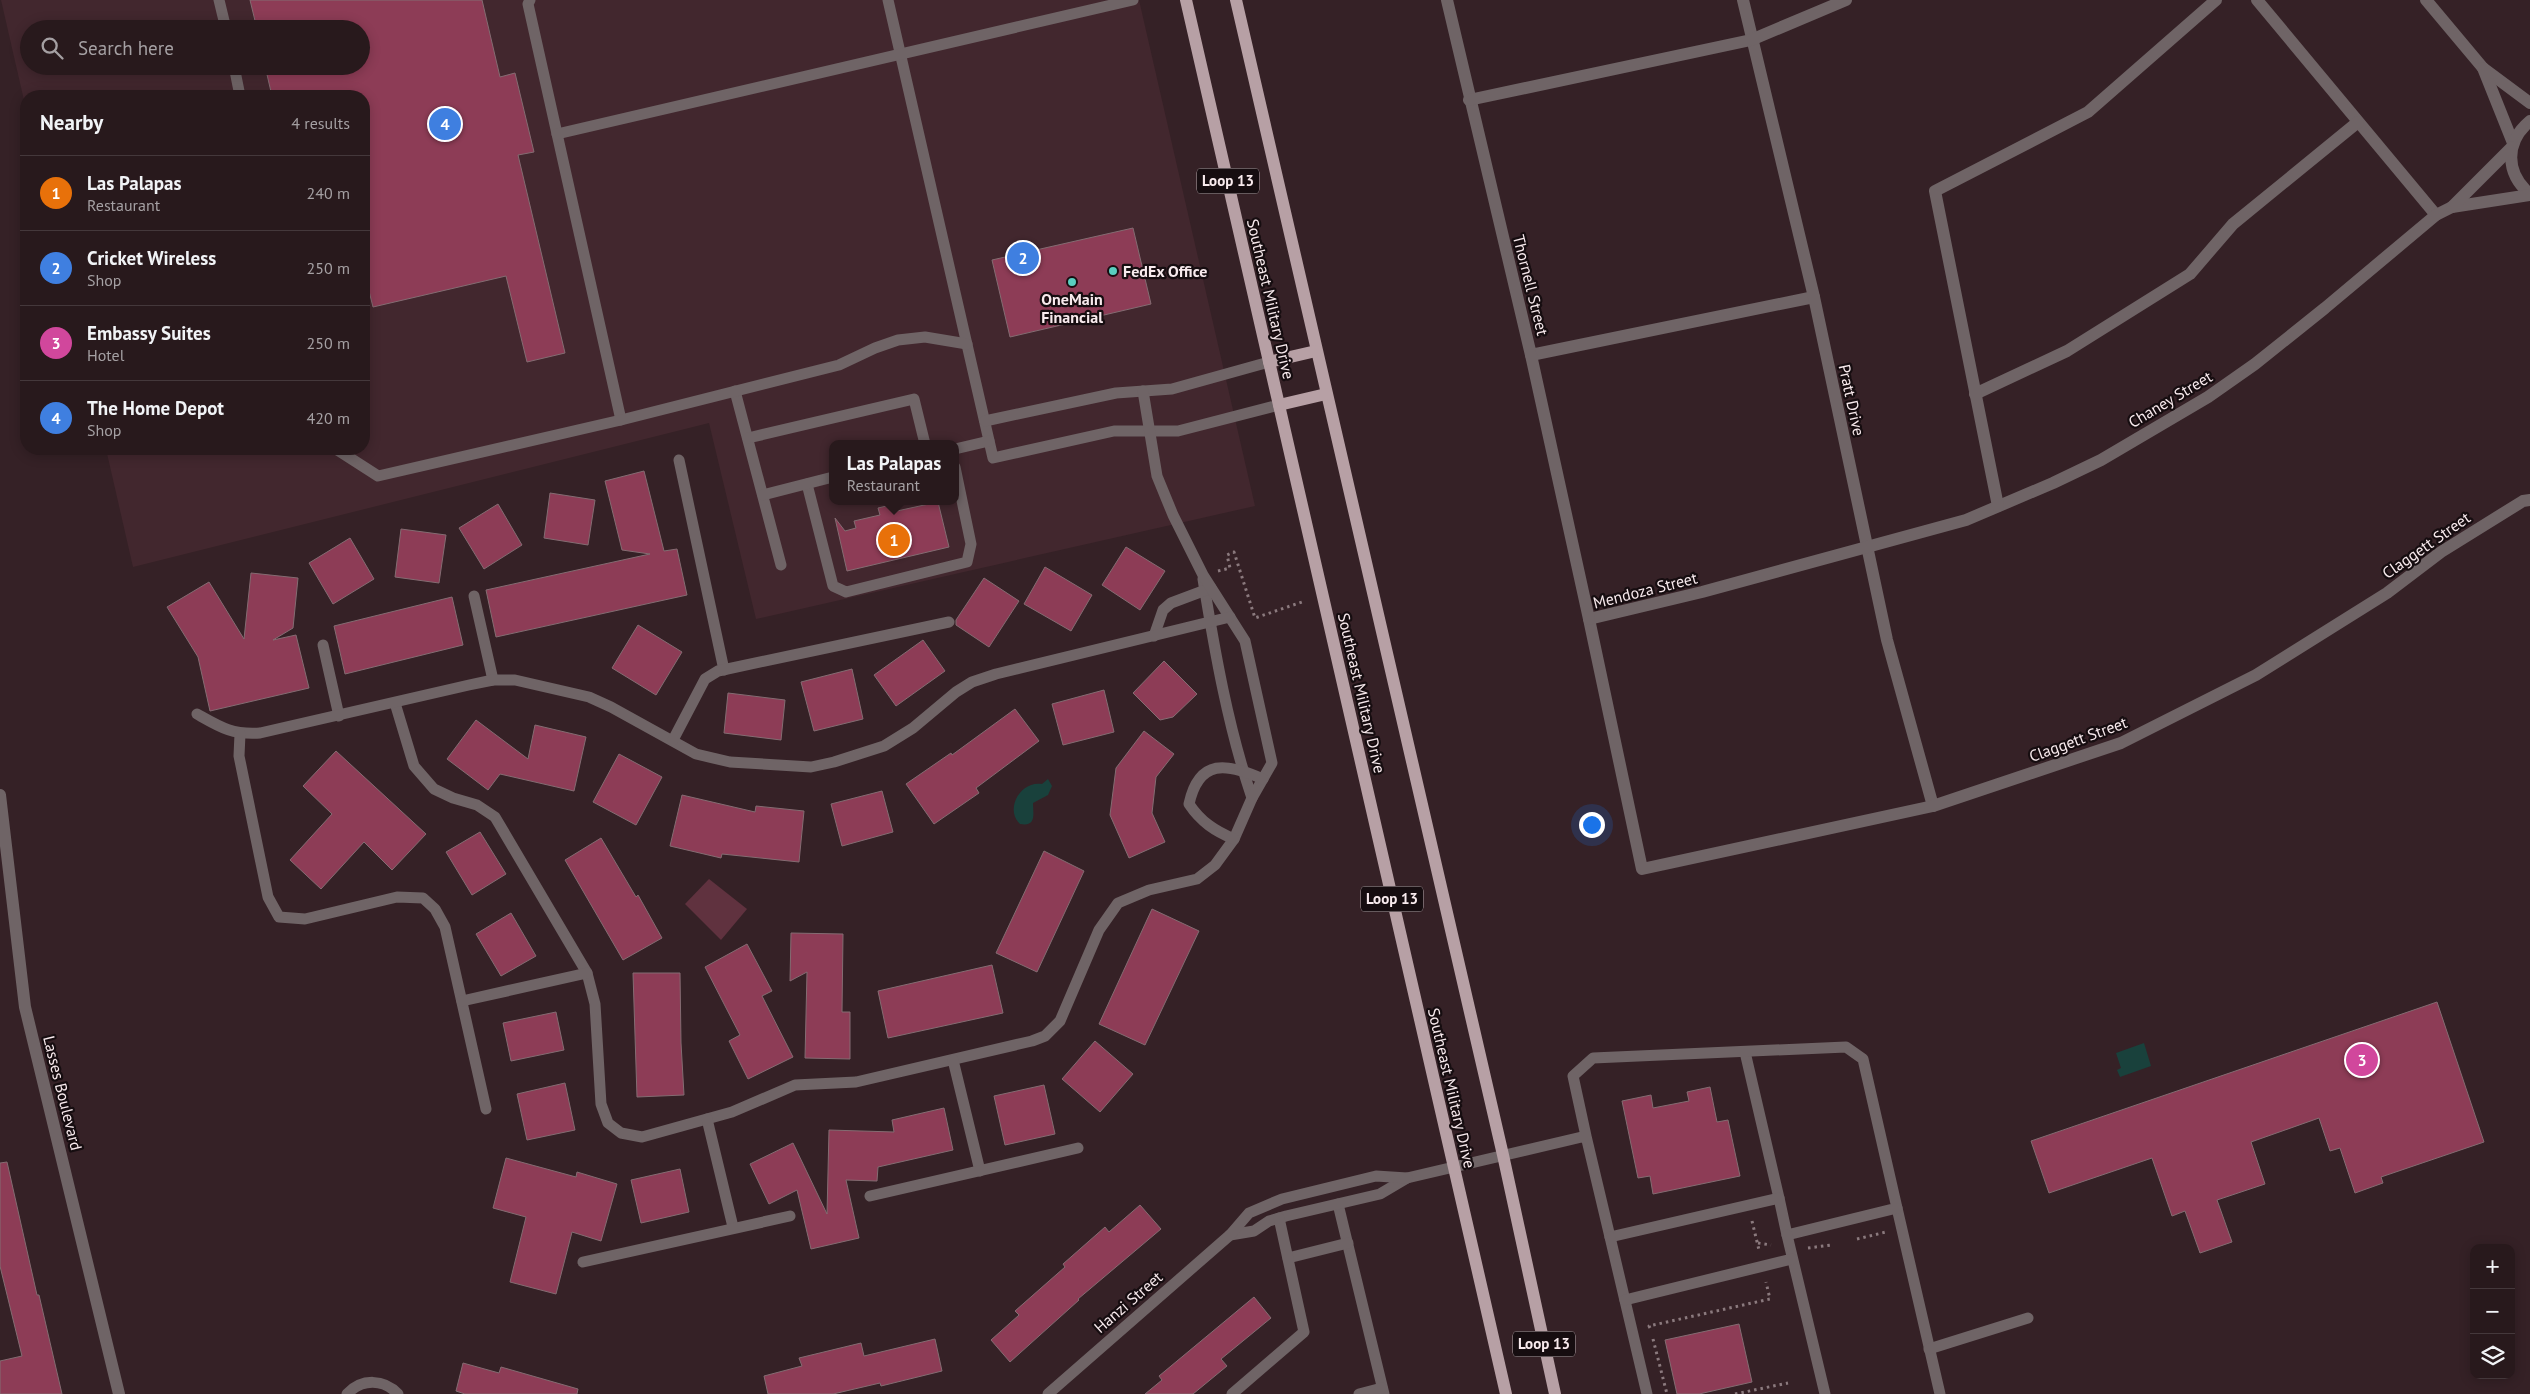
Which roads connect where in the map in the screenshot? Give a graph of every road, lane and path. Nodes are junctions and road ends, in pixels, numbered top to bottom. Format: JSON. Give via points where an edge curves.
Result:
{"nodes":[{"id":1,"x":219,"y":0,"type":"edge"},
{"id":2,"x":530,"y":0,"type":"edge"},
{"id":3,"x":888,"y":0,"type":"edge"},
{"id":4,"x":1133,"y":0,"type":"edge"},
{"id":5,"x":1186,"y":0,"type":"edge"},
{"id":6,"x":1236,"y":0,"type":"edge"},
{"id":7,"x":1447,"y":0,"type":"edge"},
{"id":8,"x":1743,"y":0,"type":"edge"},
{"id":9,"x":1846,"y":0,"type":"edge"},
{"id":10,"x":2216,"y":0,"type":"edge"},
{"id":11,"x":2257,"y":0,"type":"edge"},
{"id":12,"x":2426,"y":0,"type":"edge"},
{"id":13,"x":224,"y":20,"type":"edge"},
{"id":14,"x":1751,"y":40,"type":"junction"},
{"id":15,"x":900,"y":54,"type":"junction"},
{"id":16,"x":2483,"y":68,"type":"junction"},
{"id":17,"x":236,"y":75,"type":"edge"},
{"id":18,"x":239,"y":90,"type":"edge"},
{"id":19,"x":1469,"y":100,"type":"junction"},
{"id":20,"x":2530,"y":103,"type":"edge"},
{"id":21,"x":2530,"y":121,"type":"edge"},
{"id":22,"x":2358,"y":122,"type":"junction"},
{"id":23,"x":557,"y":134,"type":"junction"},
{"id":24,"x":2512,"y":145,"type":"junction"},
{"id":25,"x":2530,"y":194,"type":"edge"},
{"id":26,"x":2452,"y":207,"type":"junction"},
{"id":27,"x":2436,"y":215,"type":"junction"},
{"id":28,"x":1814,"y":297,"type":"junction"},
{"id":29,"x":967,"y":344,"type":"junction"},
{"id":30,"x":1316,"y":350,"type":"junction"},
{"id":31,"x":1531,"y":355,"type":"junction"},
{"id":32,"x":1269,"y":362,"type":"junction"},
{"id":33,"x":736,"y":391,"type":"junction"},
{"id":34,"x":1143,"y":391,"type":"junction"},
{"id":35,"x":1326,"y":394,"type":"junction"},
{"id":36,"x":1975,"y":394,"type":"junction"},
{"id":37,"x":1279,"y":405,"type":"junction"},
{"id":38,"x":621,"y":420,"type":"junction"},
{"id":39,"x":985,"y":421,"type":"junction"},
{"id":40,"x":1151,"y":431,"type":"junction"},
{"id":41,"x":748,"y":438,"type":"junction"},
{"id":42,"x":924,"y":440,"type":"edge"},
{"id":43,"x":990,"y":440,"type":"junction"},
{"id":44,"x":959,"y":448,"type":"edge"},
{"id":45,"x":345,"y":455,"type":"edge"},
{"id":46,"x":679,"y":460,"type":"dead end"},
{"id":47,"x":829,"y":478,"type":"edge"},
{"id":48,"x":806,"y":484,"type":"junction"},
{"id":49,"x":959,"y":486,"type":"edge"},
{"id":50,"x":763,"y":495,"type":"junction"},
{"id":51,"x":2530,"y":500,"type":"edge"},
{"id":52,"x":1998,"y":506,"type":"junction"},
{"id":53,"x":1866,"y":548,"type":"junction"},
{"id":54,"x":781,"y":565,"type":"dead end"},
{"id":55,"x":1203,"y":575,"type":"junction"},
{"id":56,"x":1208,"y":588,"type":"junction"},
{"id":57,"x":474,"y":596,"type":"dead end"},
{"id":58,"x":1302,"y":602,"type":"dead end"},
{"id":59,"x":1230,"y":617,"type":"junction"},
{"id":60,"x":1589,"y":619,"type":"junction"},
{"id":61,"x":949,"y":622,"type":"dead end"},
{"id":62,"x":1210,"y":624,"type":"junction"},
{"id":63,"x":1154,"y":636,"type":"junction"},
{"id":64,"x":323,"y":645,"type":"dead end"},
{"id":65,"x":724,"y":670,"type":"junction"},
{"id":66,"x":492,"y":680,"type":"junction"},
{"id":67,"x":395,"y":703,"type":"junction"},
{"id":68,"x":197,"y":714,"type":"dead end"},
{"id":69,"x":339,"y":716,"type":"junction"},
{"id":70,"x":240,"y":734,"type":"junction"},
{"id":71,"x":673,"y":740,"type":"junction"},
{"id":72,"x":1243,"y":770,"type":"junction"},
{"id":73,"x":1263,"y":779,"type":"junction"},
{"id":74,"x":0,"y":795,"type":"edge"},
{"id":75,"x":1252,"y":798,"type":"junction"},
{"id":76,"x":1933,"y":806,"type":"junction"},
{"id":77,"x":1234,"y":840,"type":"junction"},
{"id":78,"x":1642,"y":869,"type":"joint"},
{"id":79,"x":588,"y":973,"type":"junction"},
{"id":80,"x":462,"y":1001,"type":"junction"},
{"id":81,"x":1745,"y":1052,"type":"junction"},
{"id":82,"x":953,"y":1060,"type":"junction"},
{"id":83,"x":486,"y":1109,"type":"dead end"},
{"id":84,"x":707,"y":1119,"type":"junction"},
{"id":85,"x":1586,"y":1136,"type":"junction"},
{"id":86,"x":1078,"y":1148,"type":"dead end"},
{"id":87,"x":1502,"y":1155,"type":"junction"},
{"id":88,"x":1453,"y":1167,"type":"junction"},
{"id":89,"x":980,"y":1171,"type":"junction"},
{"id":90,"x":1407,"y":1178,"type":"junction"},
{"id":91,"x":870,"y":1196,"type":"dead end"},
{"id":92,"x":1779,"y":1198,"type":"junction"},
{"id":93,"x":1338,"y":1204,"type":"junction"},
{"id":94,"x":1897,"y":1208,"type":"junction"},
{"id":95,"x":790,"y":1216,"type":"dead end"},
{"id":96,"x":1279,"y":1218,"type":"junction"},
{"id":97,"x":1752,"y":1221,"type":"dead end"},
{"id":98,"x":733,"y":1227,"type":"junction"},
{"id":99,"x":1889,"y":1232,"type":"dead end"},
{"id":100,"x":1230,"y":1235,"type":"junction"},
{"id":101,"x":1787,"y":1235,"type":"junction"},
{"id":102,"x":1610,"y":1237,"type":"junction"},
{"id":103,"x":1857,"y":1239,"type":"dead end"},
{"id":104,"x":1348,"y":1243,"type":"junction"},
{"id":105,"x":1758,"y":1243,"type":"junction"},
{"id":106,"x":1771,"y":1245,"type":"dead end"},
{"id":107,"x":1831,"y":1245,"type":"dead end"},
{"id":108,"x":1800,"y":1247,"type":"dead end"},
{"id":109,"x":1760,"y":1253,"type":"dead end"},
{"id":110,"x":1288,"y":1258,"type":"junction"},
{"id":111,"x":1792,"y":1260,"type":"junction"},
{"id":112,"x":583,"y":1262,"type":"dead end"},
{"id":113,"x":1766,"y":1279,"type":"dead end"},
{"id":114,"x":1624,"y":1300,"type":"junction"},
{"id":115,"x":2028,"y":1318,"type":"dead end"},
{"id":116,"x":1929,"y":1349,"type":"junction"},
{"id":117,"x":1788,"y":1383,"type":"dead end"},
{"id":118,"x":1383,"y":1391,"type":"edge"},
{"id":119,"x":1238,"y":1392,"type":"edge"},
{"id":120,"x":119,"y":1394,"type":"edge"},
{"id":121,"x":347,"y":1394,"type":"edge"},
{"id":122,"x":398,"y":1394,"type":"edge"},
{"id":123,"x":1048,"y":1394,"type":"edge"},
{"id":124,"x":1359,"y":1394,"type":"edge"},
{"id":125,"x":1506,"y":1394,"type":"edge"},
{"id":126,"x":1554,"y":1394,"type":"edge"},
{"id":127,"x":1646,"y":1394,"type":"edge"},
{"id":128,"x":1667,"y":1394,"type":"edge"},
{"id":129,"x":1735,"y":1394,"type":"edge"},
{"id":130,"x":1825,"y":1394,"type":"edge"},
{"id":131,"x":1940,"y":1394,"type":"edge"}],
"edges":[{"from":1,"to":13,"type":"lane"},
{"from":2,"to":23,"type":"lane","via":[[528,4]]},
{"from":3,"to":15,"type":"lane"},
{"from":4,"to":15,"type":"lane"},
{"from":5,"to":32,"type":"main road","name":"Southeast Military Drive","number":"Loop 13"},
{"from":6,"to":30,"type":"main road","name":"Southeast Military Drive","number":"Loop 13"},
{"from":7,"to":19,"type":"street","name":"Thornell Street"},
{"from":8,"to":14,"type":"street","name":"Pratt Drive"},
{"from":9,"to":14,"type":"street"},
{"from":10,"to":36,"type":"street","via":[[2088,112],[1935,191]]},
{"from":11,"to":22,"type":"street"},
{"from":12,"to":16,"type":"street"},
{"from":14,"to":19,"type":"street"},
{"from":14,"to":28,"type":"street","name":"Pratt Drive"},
{"from":15,"to":23,"type":"lane"},
{"from":15,"to":29,"type":"lane"},
{"from":16,"to":20,"type":"street"},
{"from":16,"to":24,"type":"street"},
{"from":17,"to":18,"type":"lane"},
{"from":19,"to":31,"type":"street","name":"Thornell Street"},
{"from":21,"to":24,"type":"street","name":"Chaney Street","via":[[2520,130]]},
{"from":22,"to":27,"type":"street"},
{"from":22,"to":36,"type":"street","via":[[2233,224],[2190,274],[2067,351]]},
{"from":23,"to":38,"type":"lane"},
{"from":24,"to":25,"type":"street","via":[[2513,172]]},
{"from":24,"to":26,"type":"street","name":"Chaney Street"},
{"from":25,"to":26,"type":"street","name":"Chaney Street"},
{"from":26,"to":27,"type":"street","name":"Chaney Street"},
{"from":27,"to":52,"type":"street","name":"Chaney Street","via":[[2318,314],[2208,397],[2101,460]]},
{"from":28,"to":31,"type":"street","name":"Thornell Street"},
{"from":28,"to":53,"type":"street","name":"Pratt Drive"},
{"from":29,"to":33,"type":"lane","via":[[925,337],[898,340],[839,365]]},
{"from":29,"to":39,"type":"lane"},
{"from":30,"to":32,"type":"main road"},
{"from":30,"to":35,"type":"main road","name":"Southeast Military Drive","number":"Loop 13"},
{"from":31,"to":60,"type":"street"},
{"from":32,"to":34,"type":"lane","via":[[1172,389]]},
{"from":32,"to":37,"type":"main road","name":"Southeast Military Drive","number":"Loop 13"},
{"from":33,"to":38,"type":"lane"},
{"from":33,"to":41,"type":"lane"},
{"from":34,"to":39,"type":"lane","via":[[1116,393]]},
{"from":34,"to":40,"type":"lane"},
{"from":35,"to":37,"type":"main road"},
{"from":35,"to":87,"type":"main road","name":"Southeast Military Drive","number":"Loop 13"},
{"from":36,"to":52,"type":"street"},
{"from":37,"to":40,"type":"lane","via":[[1178,431]]},
{"from":37,"to":88,"type":"main road","name":"Southeast Military Drive","number":"Loop 13"},
{"from":38,"to":45,"type":"lane","via":[[378,476]]},
{"from":39,"to":43,"type":"lane"},
{"from":40,"to":43,"type":"lane","via":[[1114,431],[994,458]]},
{"from":40,"to":55,"type":"lane","via":[[1157,476]]},
{"from":41,"to":42,"type":"lane","via":[[914,399]]},
{"from":41,"to":50,"type":"lane"},
{"from":43,"to":44,"type":"lane"},
{"from":46,"to":65,"type":"lane"},
{"from":47,"to":48,"type":"lane"},
{"from":48,"to":49,"type":"lane","via":[[833,586],[846,592],[967,562],[971,544]]},
{"from":48,"to":50,"type":"lane"},
{"from":50,"to":54,"type":"lane"},
{"from":51,"to":76,"type":"street","name":"Claggett Street","via":[[2523,501],[2442,552],[2386,593],[2256,675],[2121,744]]},
{"from":52,"to":53,"type":"street","name":"Chaney Street","via":[[1966,520]]},
{"from":53,"to":60,"type":"street","name":"Mendoza Street"},
{"from":53,"to":76,"type":"street","name":"Pratt Drive","via":[[1887,640]]},
{"from":55,"to":56,"type":"lane"},
{"from":55,"to":58,"type":"path","via":[[1230,568],[1226,555],[1234,552],[1255,618]]},
{"from":56,"to":59,"type":"lane"},
{"from":56,"to":62,"type":"lane"},
{"from":56,"to":63,"type":"lane","via":[[1167,606]]},
{"from":57,"to":66,"type":"lane"},
{"from":59,"to":62,"type":"lane"},
{"from":59,"to":73,"type":"lane","via":[[1245,640],[1272,763]]},
{"from":60,"to":78,"type":"street","name":"Mendoza Street"},
{"from":61,"to":65,"type":"lane"},
{"from":62,"to":63,"type":"lane"},
{"from":62,"to":72,"type":"lane"},
{"from":63,"to":71,"type":"lane","via":[[972,682],[884,746],[834,762],[811,766],[730,762],[696,754]]},
{"from":64,"to":69,"type":"lane"},
{"from":65,"to":71,"type":"lane","via":[[705,680]]},
{"from":66,"to":67,"type":"lane"},
{"from":66,"to":71,"type":"lane","via":[[515,680],[589,697]]},
{"from":67,"to":69,"type":"lane"},
{"from":67,"to":79,"type":"lane","via":[[414,766],[434,788],[477,805],[495,817]]},
{"from":68,"to":70,"type":"lane"},
{"from":69,"to":70,"type":"lane","via":[[260,733]]},
{"from":70,"to":80,"type":"lane","via":[[239,756],[268,897],[279,917],[304,918],[397,897],[423,898],[435,909],[445,927]]},
{"from":72,"to":73,"type":"lane"},
{"from":72,"to":75,"type":"lane"},
{"from":72,"to":77,"type":"lane","via":[[1222,767],[1202,774],[1193,786],[1189,804],[1199,819]]},
{"from":73,"to":75,"type":"lane"},
{"from":74,"to":120,"type":"street","name":"Lasses Boulevard","via":[[25,1007]]},
{"from":75,"to":77,"type":"lane"},
{"from":76,"to":78,"type":"street","name":"Claggett Street"},
{"from":77,"to":82,"type":"lane","via":[[1215,865],[1197,879],[1149,890],[1118,903],[1099,930],[1060,1021],[1045,1036]]},
{"from":79,"to":80,"type":"lane"},
{"from":79,"to":84,"type":"lane","via":[[595,1004],[601,1104],[608,1123],[621,1133],[642,1137]]},
{"from":80,"to":83,"type":"lane"},
{"from":81,"to":85,"type":"lane","via":[[1593,1058],[1573,1076]]},
{"from":81,"to":92,"type":"lane"},
{"from":81,"to":94,"type":"lane","via":[[1846,1047],[1863,1059]]},
{"from":82,"to":84,"type":"lane","via":[[856,1082],[795,1085]]},
{"from":82,"to":89,"type":"lane"},
{"from":84,"to":98,"type":"lane"},
{"from":85,"to":87,"type":"lane","name":"Hanzi Street"},
{"from":85,"to":102,"type":"lane"},
{"from":86,"to":89,"type":"lane"},
{"from":87,"to":88,"type":"lane","name":"Hanzi Street"},
{"from":87,"to":126,"type":"main road","name":"Southeast Military Drive","number":"Loop 13"},
{"from":88,"to":90,"type":"lane","name":"Hanzi Street"},
{"from":88,"to":125,"type":"main road","name":"Southeast Military Drive","number":"Loop 13"},
{"from":89,"to":91,"type":"lane"},
{"from":90,"to":93,"type":"lane","name":"Hanzi Street","via":[[1380,1194]]},
{"from":90,"to":100,"type":"lane","name":"Hanzi Street","via":[[1376,1176],[1282,1200],[1249,1213]]},
{"from":92,"to":101,"type":"lane"},
{"from":92,"to":102,"type":"lane"},
{"from":93,"to":96,"type":"lane","name":"Hanzi Street"},
{"from":93,"to":104,"type":"lane"},
{"from":94,"to":101,"type":"lane"},
{"from":94,"to":116,"type":"lane"},
{"from":95,"to":98,"type":"lane"},
{"from":96,"to":100,"type":"lane","name":"Hanzi Street","via":[[1254,1231]]},
{"from":96,"to":110,"type":"lane"},
{"from":97,"to":105,"type":"path"},
{"from":98,"to":112,"type":"lane"},
{"from":99,"to":103,"type":"path"},
{"from":100,"to":123,"type":"lane","name":"Hanzi Street"},
{"from":101,"to":111,"type":"lane"},
{"from":102,"to":114,"type":"lane"},
{"from":104,"to":110,"type":"lane"},
{"from":104,"to":118,"type":"lane"},
{"from":105,"to":106,"type":"path"},
{"from":105,"to":109,"type":"path"},
{"from":107,"to":108,"type":"path","via":[[1815,1249]]},
{"from":110,"to":119,"type":"lane","via":[[1304,1332]]},
{"from":111,"to":114,"type":"lane"},
{"from":111,"to":130,"type":"lane"},
{"from":113,"to":128,"type":"path","via":[[1770,1299],[1649,1326]]},
{"from":114,"to":127,"type":"lane"},
{"from":115,"to":116,"type":"lane"},
{"from":116,"to":131,"type":"lane"},
{"from":117,"to":129,"type":"path"},
{"from":118,"to":124,"type":"lane"},
{"from":121,"to":122,"type":"lane","via":[[356,1386],[373,1382],[390,1387]]}]}
